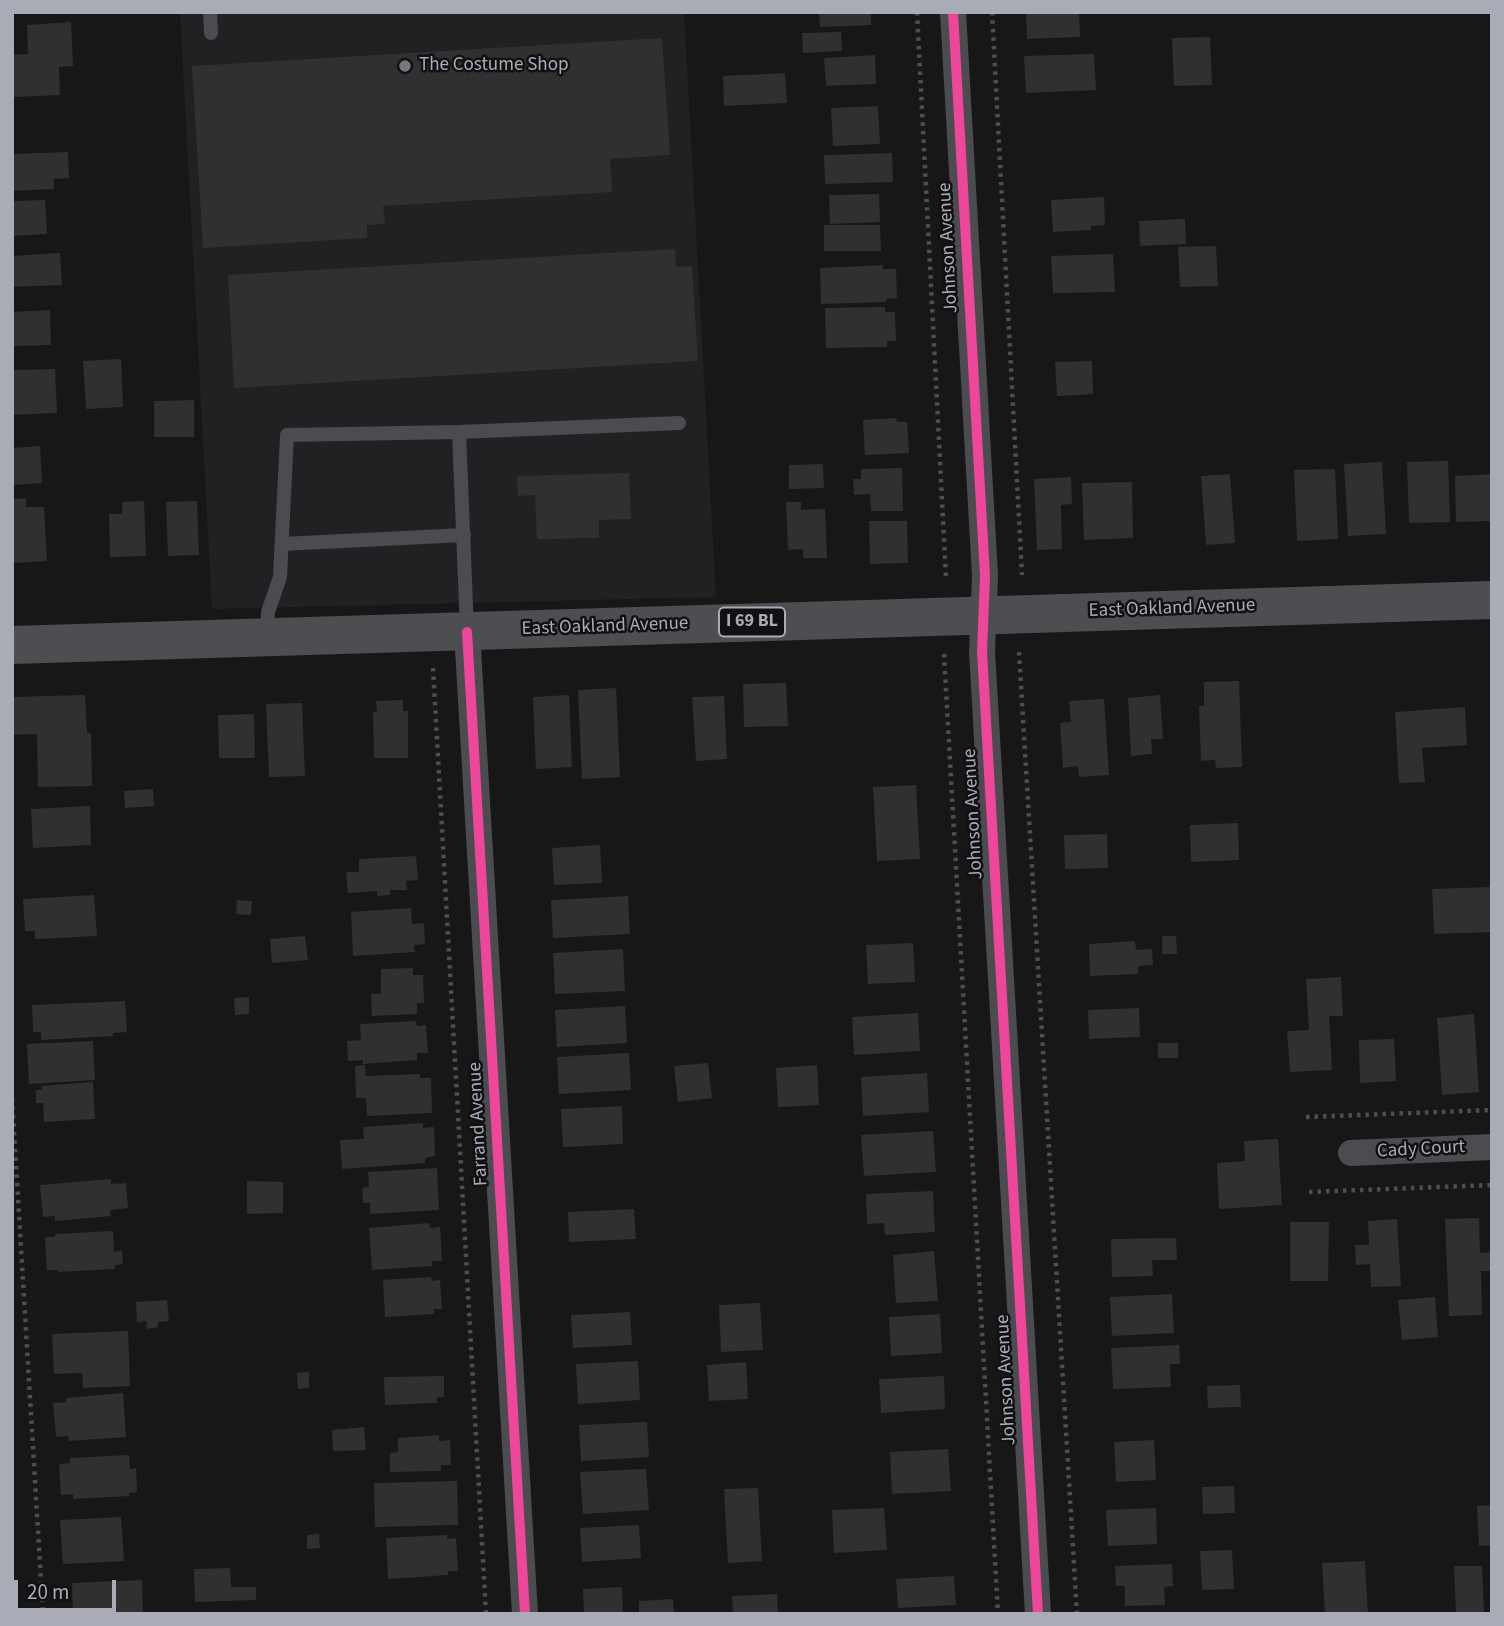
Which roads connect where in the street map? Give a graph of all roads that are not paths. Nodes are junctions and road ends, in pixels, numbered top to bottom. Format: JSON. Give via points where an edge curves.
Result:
{"nodes":[{"id":1,"x":210,"y":12,"type":"edge"},
{"id":2,"x":953,"y":12,"type":"edge"},
{"id":3,"x":211,"y":33,"type":"dead end"},
{"id":4,"x":679,"y":423,"type":"dead end"},
{"id":5,"x":459,"y":432,"type":"junction"},
{"id":6,"x":464,"y":535,"type":"junction"},
{"id":7,"x":282,"y":544,"type":"junction"},
{"id":8,"x":1492,"y":600,"type":"edge"},
{"id":9,"x":983,"y":615,"type":"junction"},
{"id":10,"x":467,"y":632,"type":"junction"},
{"id":11,"x":267,"y":638,"type":"junction"},
{"id":12,"x":12,"y":645,"type":"edge"},
{"id":13,"x":1492,"y":1147,"type":"edge"},
{"id":14,"x":1351,"y":1153,"type":"dead end"},
{"id":15,"x":525,"y":1614,"type":"edge"},
{"id":16,"x":1038,"y":1614,"type":"edge"}],
"edges":[{"from":1,"to":3,"type":"lane"},
{"from":2,"to":9,"type":"street","name":"Johnson Avenue","via":[[985,576]]},
{"from":4,"to":5,"type":"lane"},
{"from":5,"to":6,"type":"lane"},
{"from":5,"to":7,"type":"lane","via":[[287,435]]},
{"from":6,"to":7,"type":"lane"},
{"from":6,"to":10,"type":"lane"},
{"from":7,"to":11,"type":"lane"},
{"from":8,"to":9,"type":"main road","name":"East Oakland Avenue","number":"I 69 BL"},
{"from":9,"to":10,"type":"main road","name":"East Oakland Avenue","number":"I 69 BL"},
{"from":9,"to":16,"type":"street","name":"Johnson Avenue"},
{"from":10,"to":11,"type":"main road","name":"East Oakland Avenue","number":"I 69 BL"},
{"from":10,"to":15,"type":"street","name":"Farrand Avenue"},
{"from":11,"to":12,"type":"main road","name":"East Oakland Avenue","number":"I 69 BL"},
{"from":13,"to":14,"type":"street","name":"Cady Court"}]}
